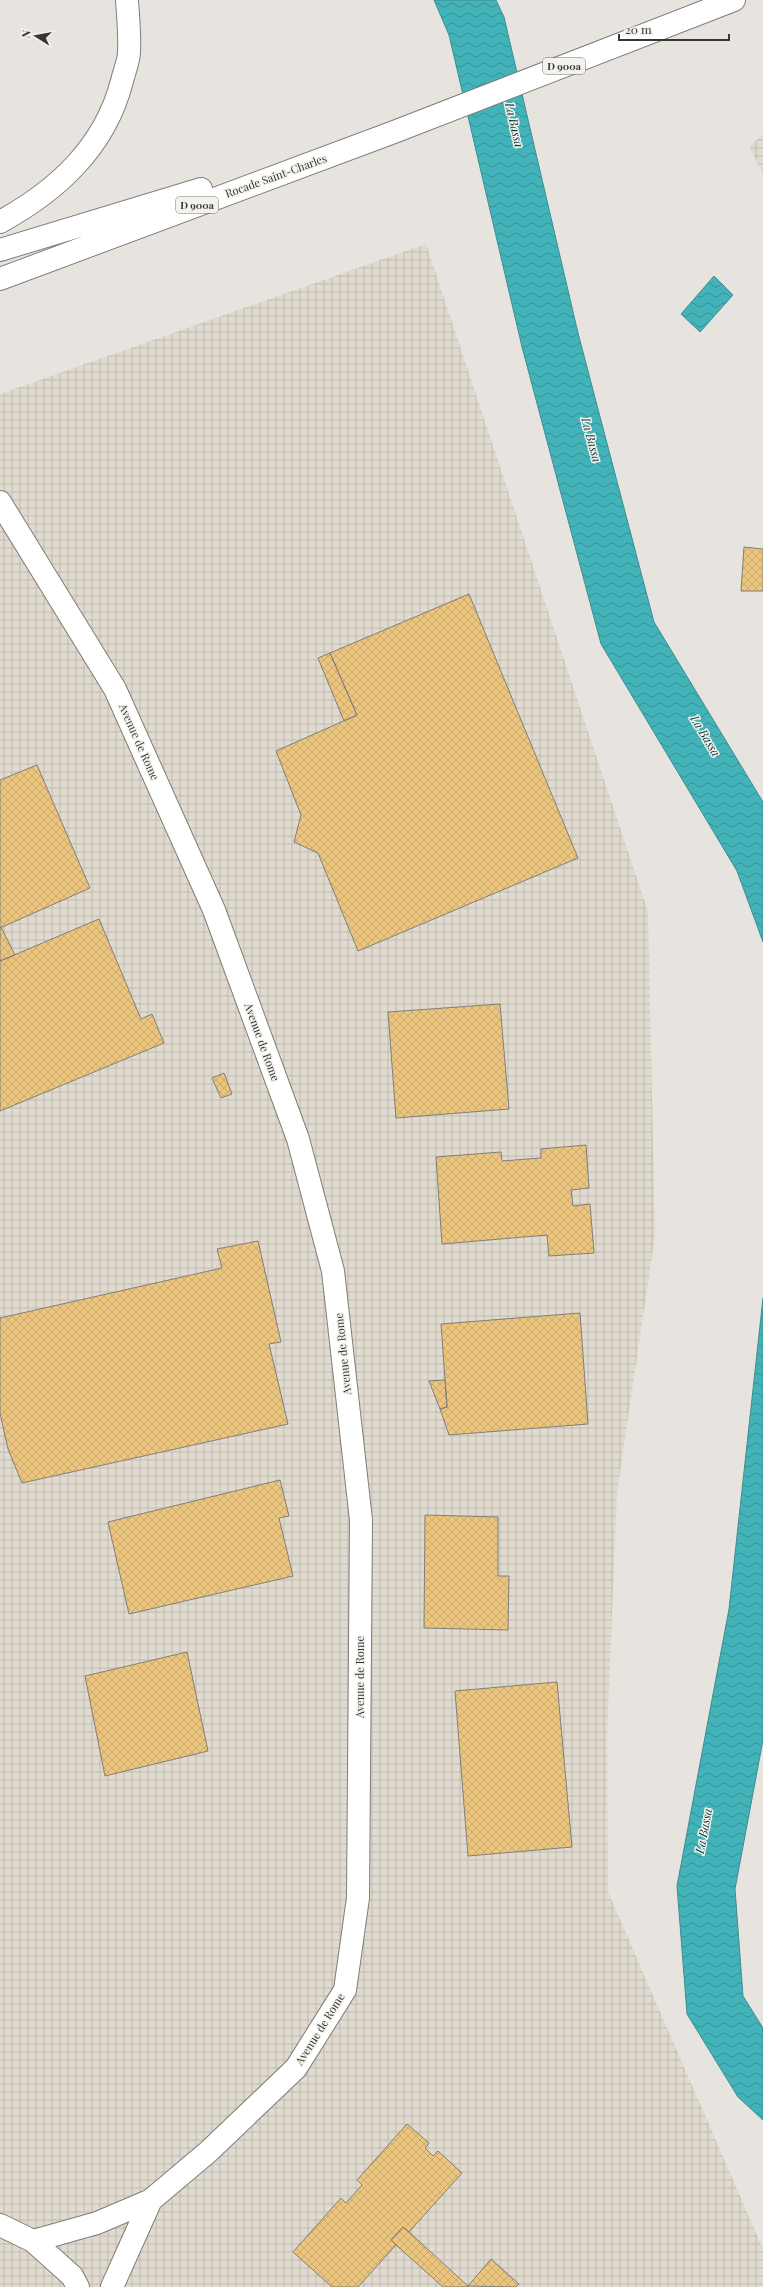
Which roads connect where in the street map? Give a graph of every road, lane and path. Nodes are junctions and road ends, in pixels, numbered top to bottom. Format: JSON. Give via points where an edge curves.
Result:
{"nodes":[{"id":1,"x":127,"y":0,"type":"edge"},
{"id":2,"x":734,"y":0,"type":"edge"},
{"id":3,"x":394,"y":132,"type":"junction"},
{"id":4,"x":0,"y":222,"type":"edge"},
{"id":5,"x":0,"y":250,"type":"edge"},
{"id":6,"x":0,"y":279,"type":"edge"},
{"id":7,"x":0,"y":502,"type":"edge"},
{"id":8,"x":151,"y":2200,"type":"junction"},
{"id":9,"x":0,"y":2225,"type":"edge"},
{"id":10,"x":33,"y":2241,"type":"junction"},
{"id":11,"x":78,"y":2287,"type":"edge"},
{"id":12,"x":112,"y":2287,"type":"edge"}],
"edges":[{"from":1,"to":4,"type":"street","via":[[130,53],[115,106],[104,127],[92,147],[64,178],[28,206]]},
{"from":2,"to":3,"type":"street","name":"Rocade Saint-Charles","number":"D 900a"},
{"from":3,"to":5,"type":"street","name":"Rocade Saint-Charles","number":"D 900a"},
{"from":3,"to":6,"type":"street","name":"Rocade Saint-Charles","number":"D 900a"},
{"from":7,"to":8,"type":"street","name":"Avenue de Rome","via":[[115,688],[214,910],[298,1139],[334,1272],[361,1520],[358,1898],[345,1990],[296,2068],[208,2152]]},
{"from":8,"to":10,"type":"street","name":"Avenue de Rome","via":[[97,2223]]},
{"from":8,"to":12,"type":"street","name":"Avenue de Rome"},
{"from":9,"to":10,"type":"street"},
{"from":10,"to":11,"type":"street","via":[[72,2276]]}]}
